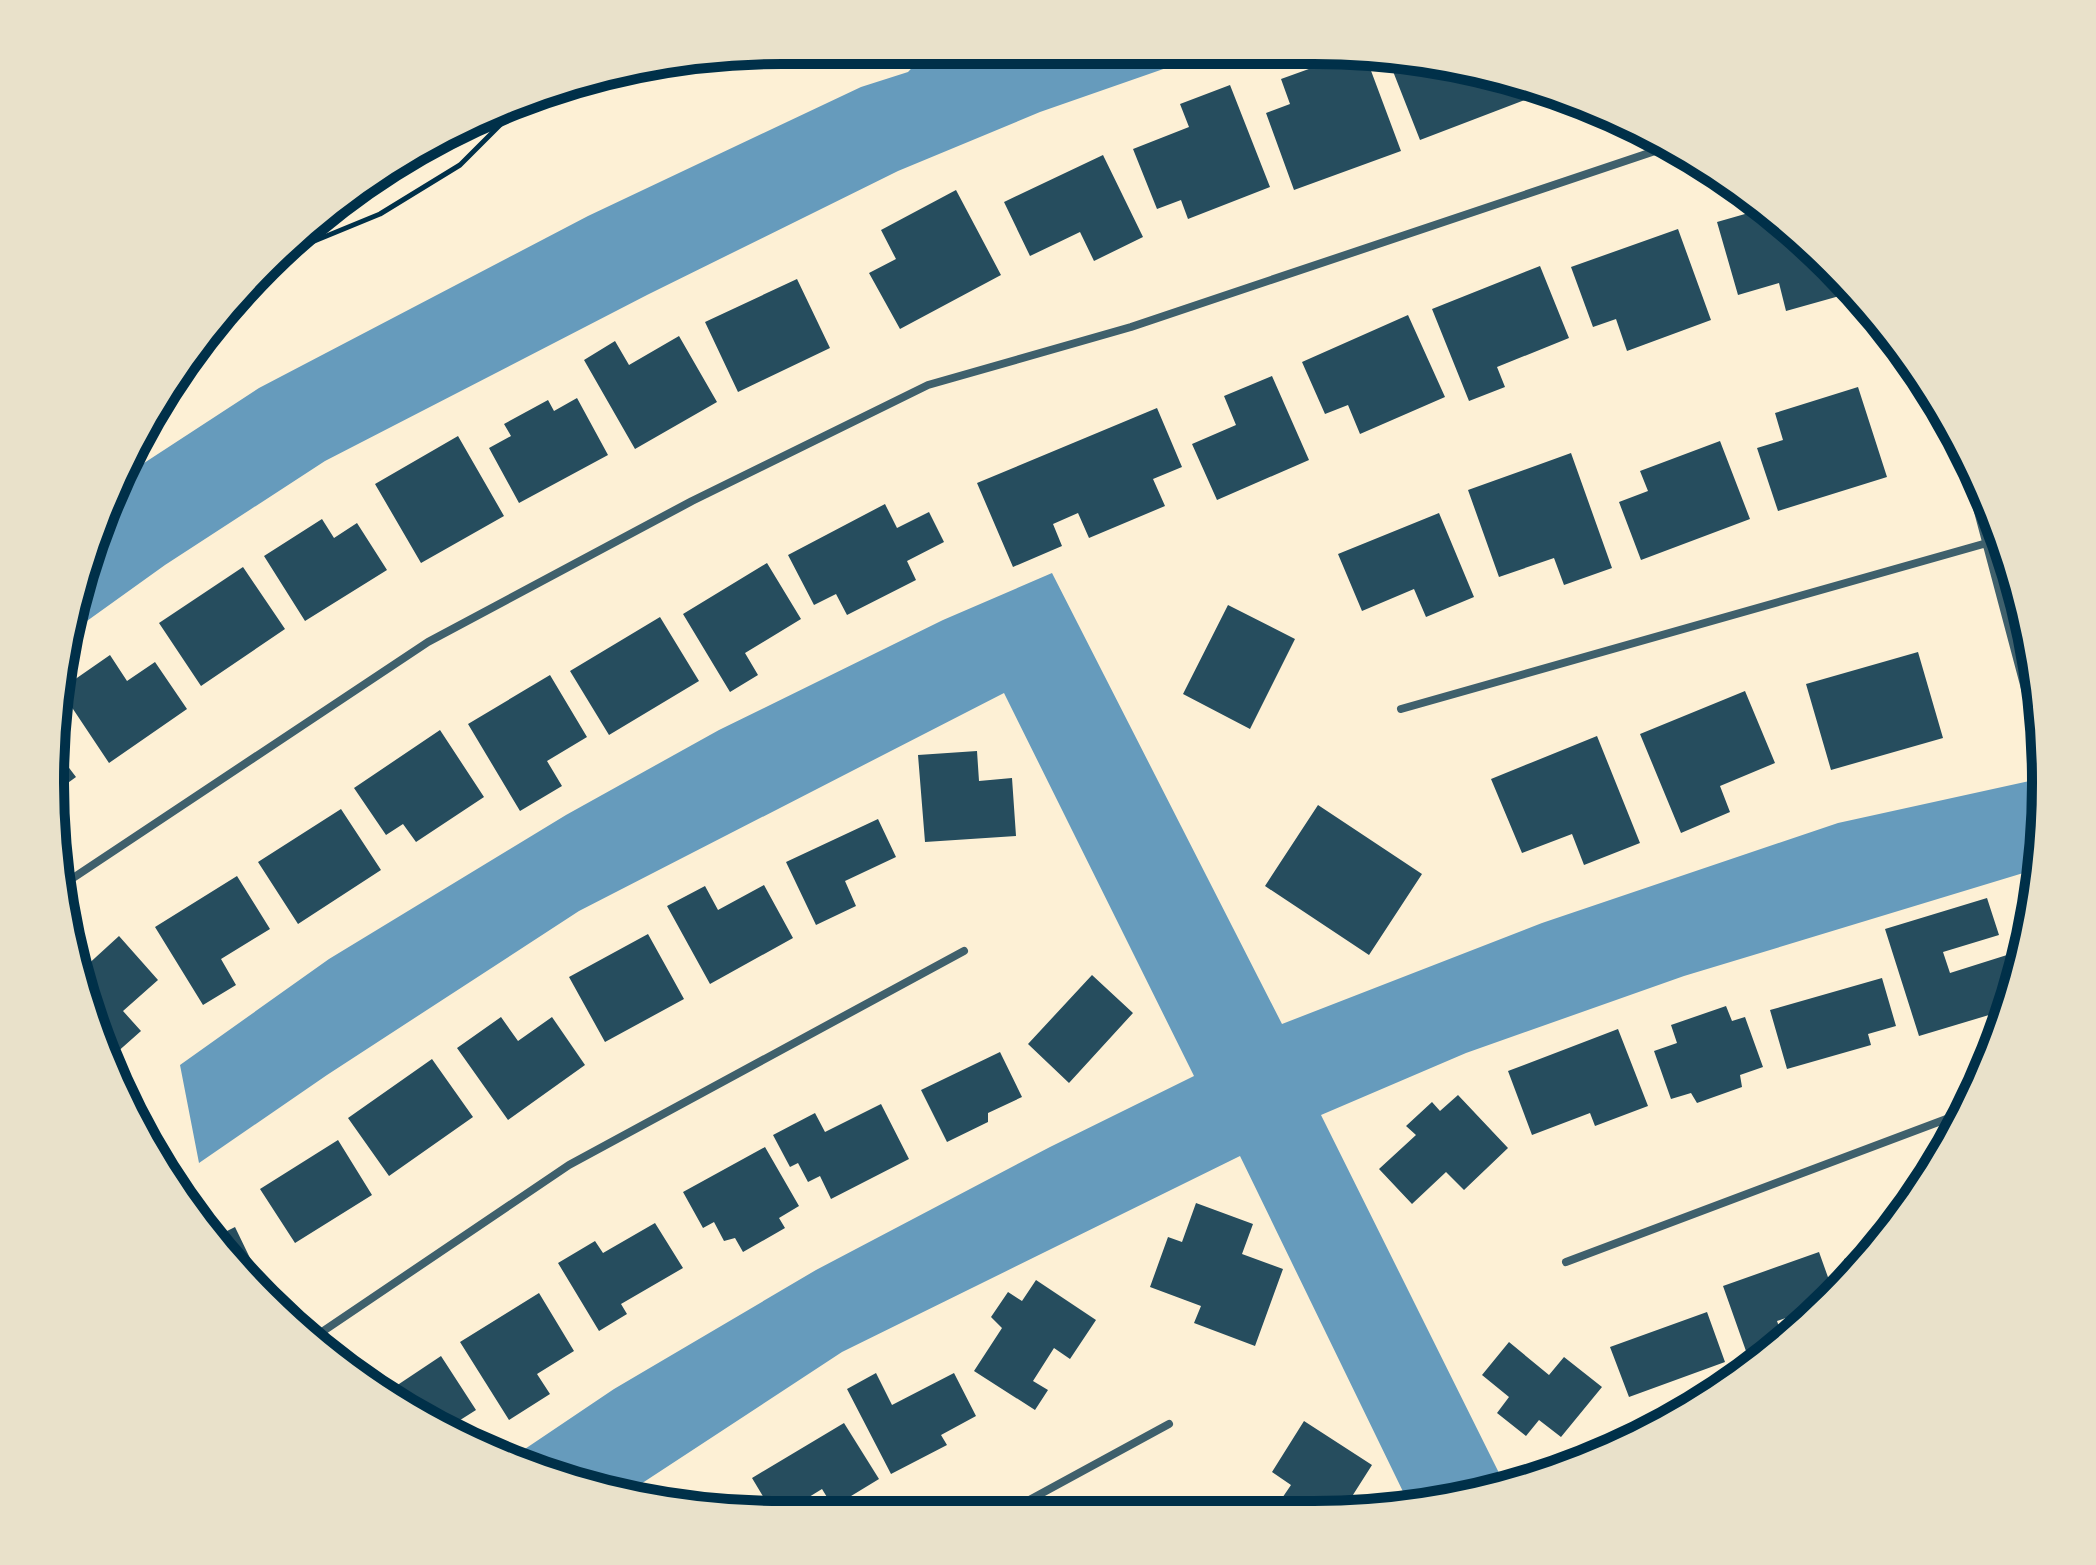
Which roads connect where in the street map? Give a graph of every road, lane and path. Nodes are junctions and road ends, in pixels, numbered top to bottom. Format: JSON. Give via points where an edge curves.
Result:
{"nodes":[{"id":1,"x":504,"y":121,"type":"edge"},
{"id":2,"x":1656,"y":151,"type":"edge"},
{"id":3,"x":307,"y":244,"type":"edge"},
{"id":4,"x":1980,"y":516,"type":"edge"},
{"id":5,"x":1987,"y":541,"type":"junction"},
{"id":6,"x":2027,"y":695,"type":"edge"},
{"id":7,"x":1401,"y":709,"type":"dead end"},
{"id":8,"x":71,"y":880,"type":"edge"},
{"id":9,"x":964,"y":951,"type":"dead end"},
{"id":10,"x":1948,"y":1118,"type":"edge"},
{"id":11,"x":1566,"y":1262,"type":"dead end"},
{"id":12,"x":321,"y":1333,"type":"edge"},
{"id":13,"x":1169,"y":1424,"type":"dead end"},
{"id":14,"x":1027,"y":1501,"type":"edge"}],
"edges":[{"from":1,"to":3,"type":"path","via":[[460,165],[380,214]]},
{"from":2,"to":8,"type":"street","via":[[1131,327],[928,385],[692,501],[428,642]]},
{"from":4,"to":5,"type":"street"},
{"from":5,"to":6,"type":"street"},
{"from":5,"to":7,"type":"street"},
{"from":9,"to":12,"type":"street","via":[[569,1165]]},
{"from":10,"to":11,"type":"street"},
{"from":13,"to":14,"type":"street"}]}
